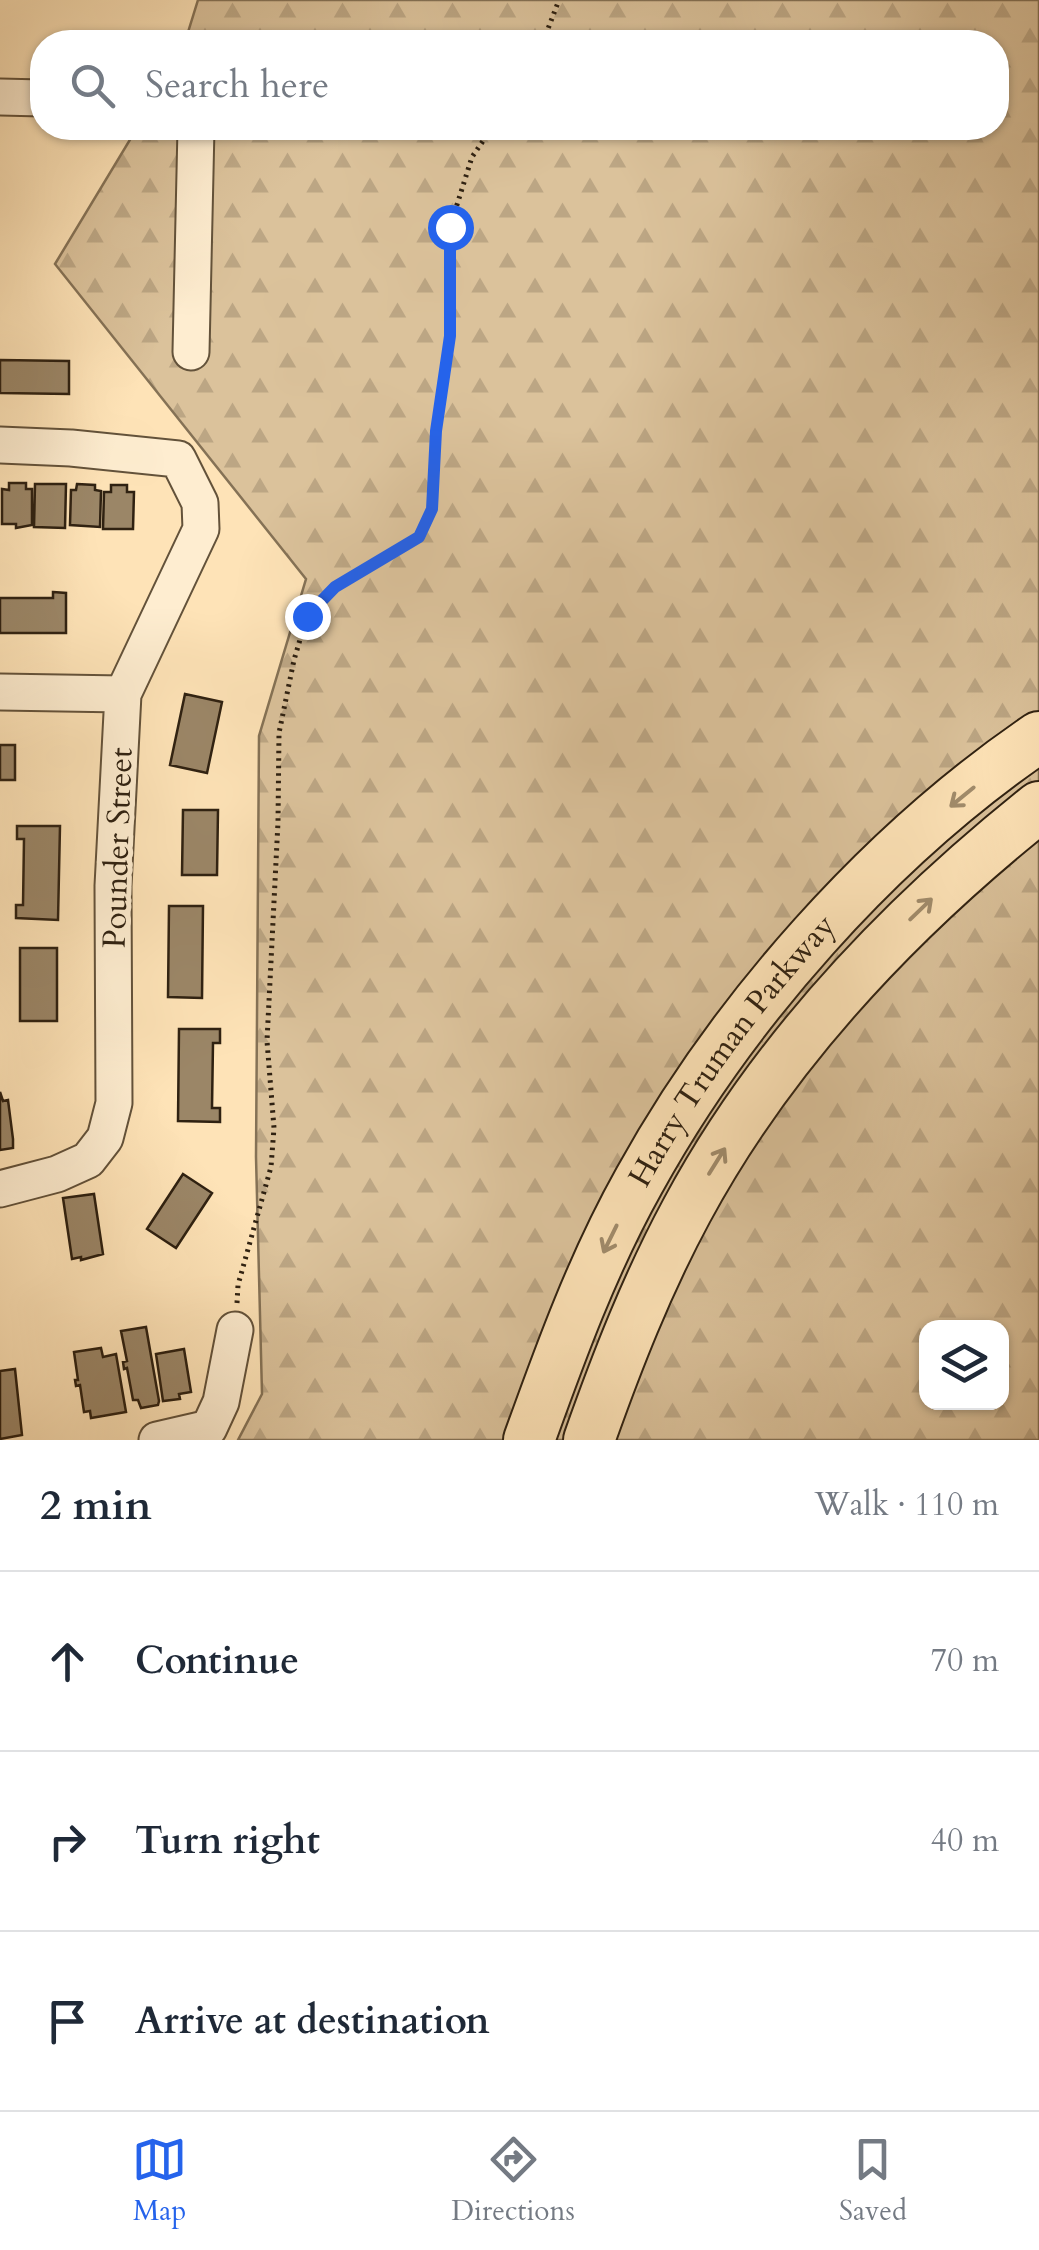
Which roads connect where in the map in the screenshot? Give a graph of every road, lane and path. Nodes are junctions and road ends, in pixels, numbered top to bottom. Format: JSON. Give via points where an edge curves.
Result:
{"nodes":[{"id":1,"x":559,"y":0,"type":"edge"},
{"id":2,"x":548,"y":30,"type":"edge"},
{"id":3,"x":0,"y":97,"type":"edge"},
{"id":4,"x":30,"y":98,"type":"edge"},
{"id":5,"x":196,"y":140,"type":"edge"},
{"id":6,"x":484,"y":140,"type":"edge"},
{"id":7,"x":190,"y":352,"type":"dead end"},
{"id":8,"x":0,"y":445,"type":"edge"},
{"id":9,"x":0,"y":692,"type":"edge"},
{"id":10,"x":123,"y":694,"type":"junction"},
{"id":11,"x":1039,"y":737,"type":"edge"},
{"id":12,"x":1039,"y":807,"type":"edge"},
{"id":13,"x":0,"y":1188,"type":"edge"},
{"id":14,"x":235,"y":1330,"type":"joint"},
{"id":15,"x":157,"y":1440,"type":"edge"},
{"id":16,"x":529,"y":1440,"type":"edge"},
{"id":17,"x":589,"y":1440,"type":"edge"}],
"edges":[{"from":1,"to":2,"type":"path"},
{"from":3,"to":4,"type":"street"},
{"from":5,"to":7,"type":"street"},
{"from":6,"to":14,"type":"path","via":[[450,227],[450,336],[432,509],[419,537],[335,587],[307,616],[294,660],[279,733],[267,1041],[271,1167],[238,1285]]},
{"from":8,"to":10,"type":"street","name":"Pounder Street","via":[[178,459],[200,503],[201,529]]},
{"from":9,"to":10,"type":"street"},
{"from":10,"to":13,"type":"street","name":"Pounder Street","via":[[113,886],[114,1103],[105,1138],[88,1160]]},
{"from":11,"to":16,"type":"highway","name":"Harry Truman Parkway","one_way":true,"via":[[947,808],[808,943],[691,1096],[596,1267]]},
{"from":17,"to":12,"type":"highway","name":"Harry Truman Parkway","one_way":true,"via":[[647,1291],[738,1128],[851,980],[916,913]]},
{"from":14,"to":15,"type":"street","via":[[221,1402],[208,1428]]}]}
